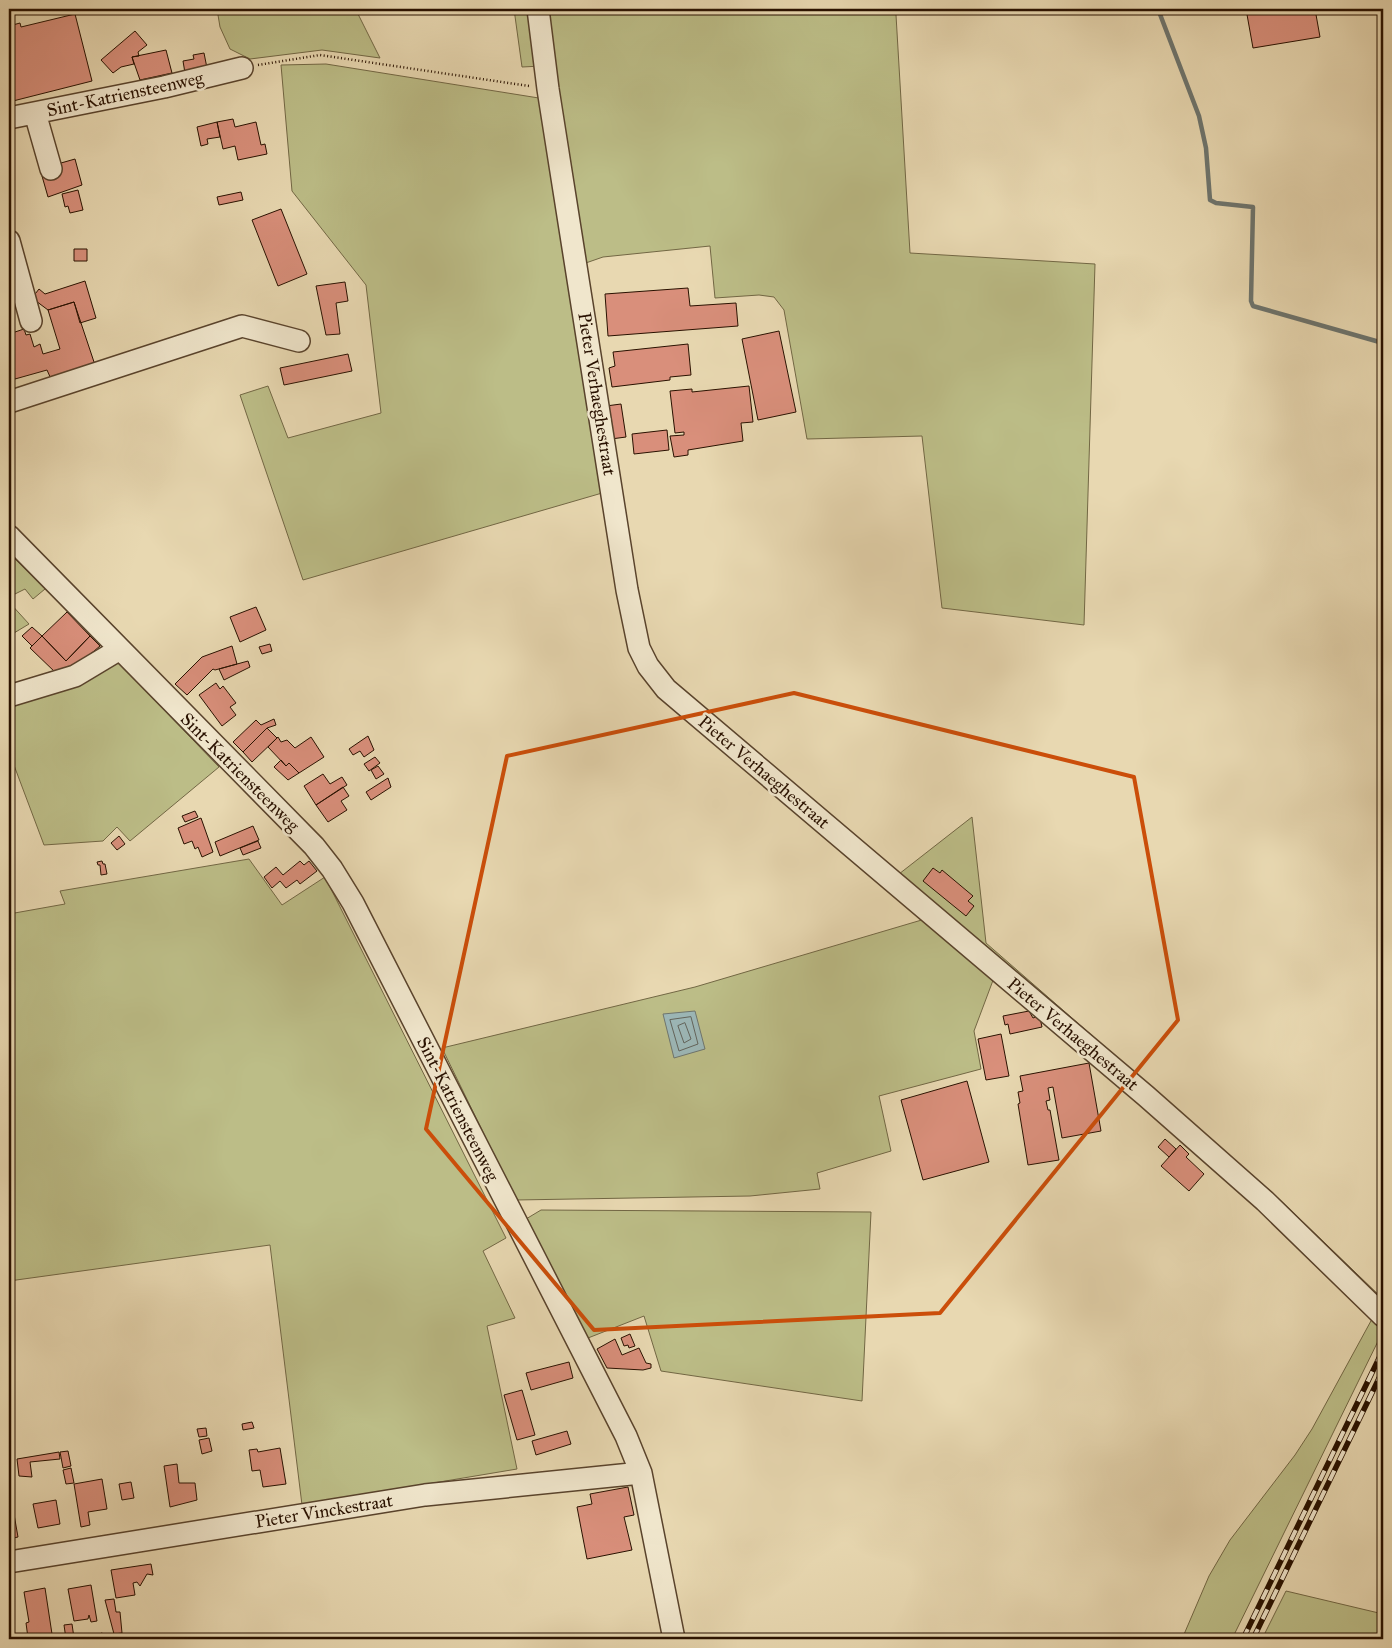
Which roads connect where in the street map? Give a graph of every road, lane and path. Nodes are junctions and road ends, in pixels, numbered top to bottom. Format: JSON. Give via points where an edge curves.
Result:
{"nodes":[{"id":1,"x":538,"y":9,"type":"edge"},
{"id":2,"x":242,"y":68,"type":"joint"},
{"id":3,"x":548,"y":89,"type":"junction"},
{"id":4,"x":35,"y":113,"type":"junction"},
{"id":5,"x":9,"y":118,"type":"edge"},
{"id":6,"x":51,"y":169,"type":"dead end"},
{"id":7,"x":9,"y":241,"type":"edge"},
{"id":8,"x":31,"y":321,"type":"dead end"},
{"id":9,"x":299,"y":341,"type":"dead end"},
{"id":10,"x":9,"y":402,"type":"edge"},
{"id":11,"x":9,"y":536,"type":"edge"},
{"id":12,"x":120,"y":649,"type":"junction"},
{"id":13,"x":9,"y":696,"type":"edge"},
{"id":14,"x":1383,"y":1316,"type":"edge"},
{"id":15,"x":641,"y":1473,"type":"junction"},
{"id":16,"x":9,"y":1562,"type":"edge"},
{"id":17,"x":674,"y":1639,"type":"edge"}],
"edges":[{"from":1,"to":3,"type":"street","name":"Pieter Verhaeghestraat"},
{"from":2,"to":3,"type":"path","via":[[320,56]]},
{"from":2,"to":4,"type":"street","name":"Sint-Katriensteenweg"},
{"from":3,"to":14,"type":"street","name":"Pieter Verhaeghestraat","via":[[627,590],[639,648],[648,666],[674,695],[1161,1109],[1265,1201]]},
{"from":4,"to":5,"type":"street","name":"Sint-Katriensteenweg"},
{"from":4,"to":6,"type":"street"},
{"from":7,"to":8,"type":"street"},
{"from":9,"to":10,"type":"street","via":[[242,326]]},
{"from":11,"to":12,"type":"street","name":"Sint-Katriensteenweg"},
{"from":12,"to":13,"type":"street","via":[[76,676]]},
{"from":12,"to":15,"type":"street","name":"Sint-Katriensteenweg","via":[[314,846],[332,869],[626,1436]]},
{"from":15,"to":16,"type":"street","name":"Pieter Vinckestraat","via":[[425,1495]]},
{"from":15,"to":17,"type":"street","name":"Sint-Katriensteenweg"}]}
